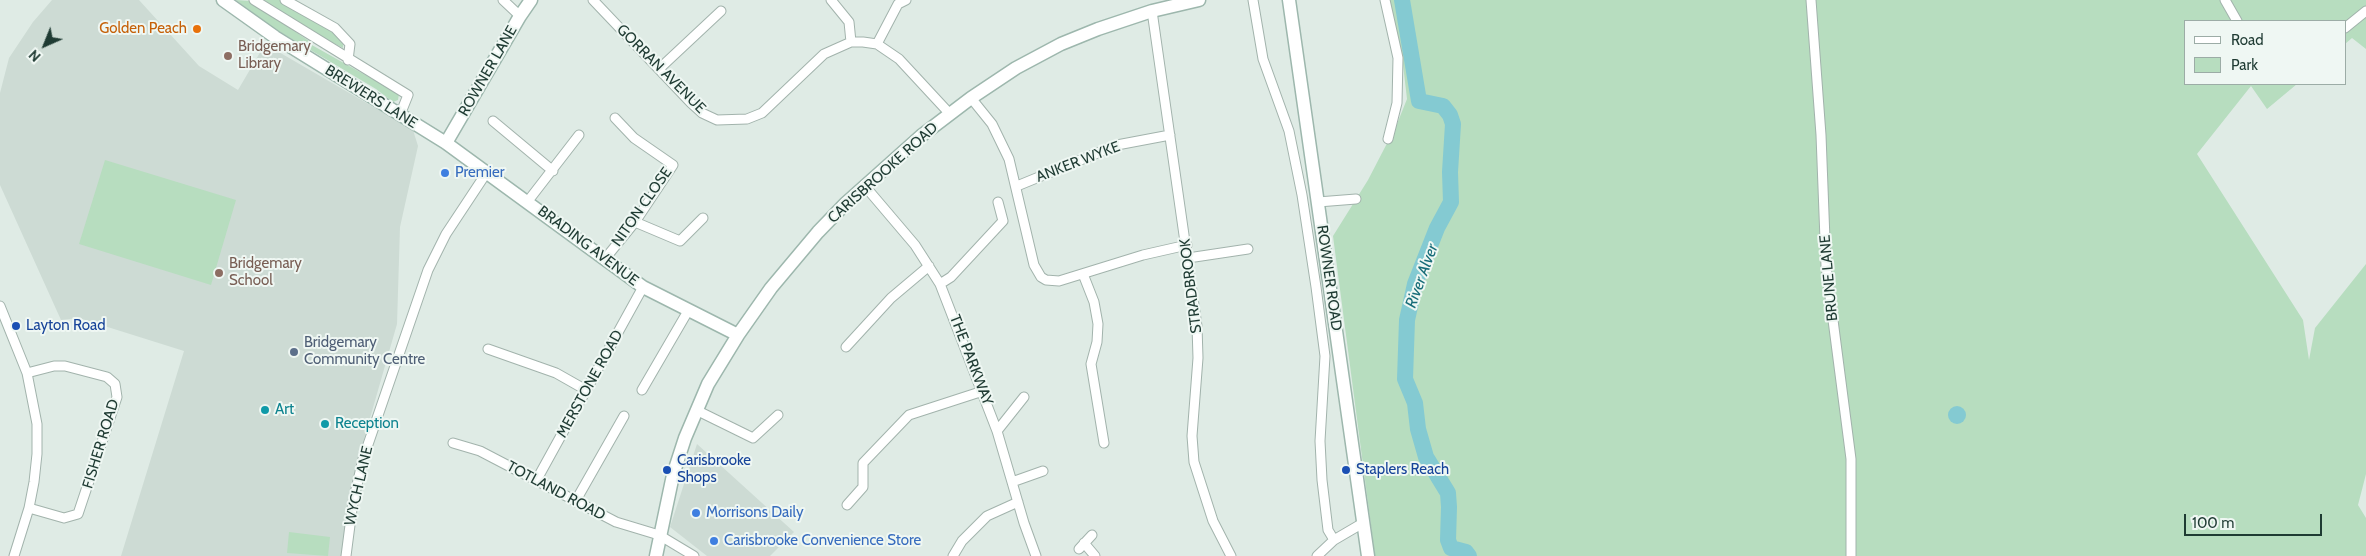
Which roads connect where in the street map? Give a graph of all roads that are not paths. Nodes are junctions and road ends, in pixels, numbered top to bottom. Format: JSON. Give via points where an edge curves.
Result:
{"nodes":[{"id":1,"x":223,"y":0,"type":"edge"},
{"id":2,"x":254,"y":0,"type":"edge"},
{"id":3,"x":285,"y":0,"type":"edge"},
{"id":4,"x":504,"y":0,"type":"edge"},
{"id":5,"x":531,"y":0,"type":"edge"},
{"id":6,"x":593,"y":0,"type":"edge"},
{"id":7,"x":832,"y":0,"type":"edge"},
{"id":8,"x":1191,"y":0,"type":"edge"},
{"id":9,"x":1253,"y":0,"type":"edge"},
{"id":10,"x":1288,"y":0,"type":"edge"},
{"id":11,"x":1385,"y":0,"type":"edge"},
{"id":12,"x":1810,"y":0,"type":"edge"},
{"id":13,"x":2225,"y":0,"type":"edge"},
{"id":14,"x":900,"y":1,"type":"edge"},
{"id":15,"x":721,"y":10,"type":"dead end"},
{"id":16,"x":1152,"y":11,"type":"junction"},
{"id":17,"x":2366,"y":11,"type":"edge"},
{"id":18,"x":520,"y":16,"type":"junction"},
{"id":19,"x":2237,"y":20,"type":"edge"},
{"id":20,"x":2346,"y":27,"type":"edge"},
{"id":21,"x":851,"y":42,"type":"junction"},
{"id":22,"x":877,"y":44,"type":"junction"},
{"id":23,"x":348,"y":60,"type":"junction"},
{"id":24,"x":660,"y":69,"type":"junction"},
{"id":25,"x":971,"y":98,"type":"junction"},
{"id":26,"x":950,"y":114,"type":"junction"},
{"id":27,"x":400,"y":115,"type":"junction"},
{"id":28,"x":615,"y":118,"type":"dead end"},
{"id":29,"x":493,"y":121,"type":"dead end"},
{"id":30,"x":579,"y":135,"type":"dead end"},
{"id":31,"x":1170,"y":136,"type":"junction"},
{"id":32,"x":1388,"y":139,"type":"dead end"},
{"id":33,"x":446,"y":143,"type":"junction"},
{"id":34,"x":553,"y":171,"type":"junction"},
{"id":35,"x":486,"y":172,"type":"junction"},
{"id":36,"x":864,"y":185,"type":"junction"},
{"id":37,"x":1017,"y":186,"type":"junction"},
{"id":38,"x":1356,"y":199,"type":"dead end"},
{"id":39,"x":528,"y":201,"type":"junction"},
{"id":40,"x":998,"y":202,"type":"dead end"},
{"id":41,"x":1318,"y":202,"type":"junction"},
{"id":42,"x":703,"y":218,"type":"dead end"},
{"id":43,"x":634,"y":222,"type":"junction"},
{"id":44,"x":1187,"y":245,"type":"junction"},
{"id":45,"x":1248,"y":249,"type":"dead end"},
{"id":46,"x":1188,"y":258,"type":"junction"},
{"id":47,"x":604,"y":260,"type":"junction"},
{"id":48,"x":929,"y":266,"type":"junction"},
{"id":49,"x":1083,"y":274,"type":"junction"},
{"id":50,"x":940,"y":284,"type":"junction"},
{"id":51,"x":643,"y":287,"type":"junction"},
{"id":52,"x":0,"y":306,"type":"edge"},
{"id":53,"x":688,"y":311,"type":"junction"},
{"id":54,"x":738,"y":335,"type":"junction"},
{"id":55,"x":846,"y":347,"type":"dead end"},
{"id":56,"x":488,"y":349,"type":"dead end"},
{"id":57,"x":28,"y":373,"type":"junction"},
{"id":58,"x":586,"y":390,"type":"junction"},
{"id":59,"x":642,"y":390,"type":"dead end"},
{"id":60,"x":983,"y":391,"type":"junction"},
{"id":61,"x":1024,"y":397,"type":"dead end"},
{"id":62,"x":696,"y":410,"type":"junction"},
{"id":63,"x":624,"y":416,"type":"dead end"},
{"id":64,"x":778,"y":416,"type":"dead end"},
{"id":65,"x":997,"y":430,"type":"junction"},
{"id":66,"x":454,"y":443,"type":"dead end"},
{"id":67,"x":1104,"y":443,"type":"dead end"},
{"id":68,"x":1043,"y":471,"type":"dead end"},
{"id":69,"x":536,"y":481,"type":"junction"},
{"id":70,"x":1012,"y":482,"type":"junction"},
{"id":71,"x":575,"y":502,"type":"junction"},
{"id":72,"x":1018,"y":502,"type":"junction"},
{"id":73,"x":847,"y":505,"type":"dead end"},
{"id":74,"x":29,"y":508,"type":"junction"},
{"id":75,"x":1363,"y":523,"type":"junction"},
{"id":76,"x":659,"y":535,"type":"junction"},
{"id":77,"x":1092,"y":535,"type":"dead end"},
{"id":78,"x":1334,"y":540,"type":"junction"},
{"id":79,"x":14,"y":556,"type":"edge"},
{"id":80,"x":346,"y":556,"type":"edge"},
{"id":81,"x":656,"y":556,"type":"edge"},
{"id":82,"x":694,"y":556,"type":"edge"},
{"id":83,"x":953,"y":556,"type":"edge"},
{"id":84,"x":1036,"y":556,"type":"edge"},
{"id":85,"x":1095,"y":556,"type":"edge"},
{"id":86,"x":1231,"y":556,"type":"edge"},
{"id":87,"x":1317,"y":556,"type":"edge"},
{"id":88,"x":1368,"y":556,"type":"edge"},
{"id":89,"x":1851,"y":556,"type":"edge"}],
"edges":[{"from":1,"to":27,"type":"street","name":"BREWERS LANE","via":[[275,38]]},
{"from":2,"to":23,"type":"street"},
{"from":3,"to":23,"type":"street","via":[[335,28],[350,44]]},
{"from":4,"to":18,"type":"street"},
{"from":5,"to":18,"type":"street","name":"ROWNER LANE"},
{"from":6,"to":24,"type":"street","name":"GORRAN AVENUE"},
{"from":7,"to":21,"type":"street","via":[[849,22]]},
{"from":8,"to":16,"type":"street","name":"CARISBROOKE ROAD"},
{"from":9,"to":78,"type":"street","via":[[1263,59],[1289,131],[1316,287],[1325,356],[1320,441],[1322,480],[1328,530]]},
{"from":10,"to":41,"type":"street","name":"ROWNER ROAD"},
{"from":11,"to":32,"type":"street","via":[[1398,58],[1397,103]]},
{"from":12,"to":89,"type":"street","name":"BRUNE LANE","via":[[1821,135],[1826,266],[1851,459]]},
{"from":13,"to":19,"type":"street"},
{"from":14,"to":22,"type":"street"},
{"from":15,"to":24,"type":"street"},
{"from":16,"to":25,"type":"street","name":"CARISBROOKE ROAD","via":[[1061,44],[1016,68]]},
{"from":16,"to":31,"type":"street","name":"STRADBROOK"},
{"from":17,"to":20,"type":"street"},
{"from":18,"to":33,"type":"street","name":"ROWNER LANE"},
{"from":21,"to":22,"type":"street","name":"GORRAN AVENUE"},
{"from":21,"to":24,"type":"street","name":"GORRAN AVENUE","via":[[824,54],[762,113],[747,119],[717,120],[702,113]]},
{"from":22,"to":26,"type":"street","name":"GORRAN AVENUE","via":[[899,59]]},
{"from":23,"to":27,"type":"street","via":[[408,95]]},
{"from":25,"to":26,"type":"street","name":"CARISBROOKE ROAD"},
{"from":25,"to":37,"type":"street","via":[[996,132]]},
{"from":26,"to":36,"type":"street","name":"CARISBROOKE ROAD"},
{"from":27,"to":33,"type":"street","name":"BREWERS LANE"},
{"from":28,"to":43,"type":"street","name":"NITON CLOSE","via":[[634,138],[674,165]]},
{"from":29,"to":34,"type":"street"},
{"from":30,"to":34,"type":"street"},
{"from":31,"to":37,"type":"street","name":"ANKER WYKE","via":[[1117,145]]},
{"from":31,"to":44,"type":"street","name":"STRADBROOK"},
{"from":33,"to":35,"type":"street","name":"BRADING AVENUE"},
{"from":34,"to":39,"type":"street"},
{"from":35,"to":39,"type":"street","name":"BRADING AVENUE"},
{"from":35,"to":80,"type":"street","name":"WYCH LANE","via":[[446,234],[428,270],[363,459]]},
{"from":36,"to":48,"type":"street","name":"THE PARKWAY"},
{"from":36,"to":54,"type":"street","name":"CARISBROOKE ROAD","via":[[794,260]]},
{"from":37,"to":49,"type":"street","via":[[1037,272],[1052,282]]},
{"from":38,"to":41,"type":"street"},
{"from":39,"to":47,"type":"street","name":"BRADING AVENUE"},
{"from":40,"to":50,"type":"street","via":[[1003,221],[951,277]]},
{"from":41,"to":75,"type":"street","name":"ROWNER ROAD"},
{"from":42,"to":43,"type":"street","via":[[680,241]]},
{"from":43,"to":47,"type":"street","name":"NITON CLOSE"},
{"from":44,"to":46,"type":"street","name":"STRADBROOK"},
{"from":44,"to":49,"type":"street"},
{"from":45,"to":46,"type":"street"},
{"from":46,"to":86,"type":"street","name":"STRADBROOK","via":[[1198,326],[1192,436],[1194,462],[1213,521]]},
{"from":47,"to":51,"type":"street","name":"BRADING AVENUE"},
{"from":48,"to":50,"type":"street","name":"THE PARKWAY"},
{"from":48,"to":55,"type":"street","via":[[891,298]]},
{"from":49,"to":67,"type":"street","via":[[1098,324],[1091,364]]},
{"from":50,"to":60,"type":"street","name":"THE PARKWAY"},
{"from":51,"to":53,"type":"street","name":"BRADING AVENUE"},
{"from":51,"to":58,"type":"street","name":"MERSTONE ROAD"},
{"from":52,"to":57,"type":"street"},
{"from":53,"to":54,"type":"street","name":"BRADING AVENUE"},
{"from":53,"to":59,"type":"street"},
{"from":54,"to":62,"type":"street","name":"CARISBROOKE ROAD"},
{"from":56,"to":58,"type":"street","via":[[556,374]]},
{"from":57,"to":74,"type":"street","via":[[37,428],[37,454]]},
{"from":57,"to":74,"type":"street","name":"FISHER ROAD","via":[[65,366],[106,378],[115,384],[117,397],[78,514],[64,518]]},
{"from":58,"to":69,"type":"street","name":"MERSTONE ROAD"},
{"from":60,"to":65,"type":"street","name":"THE PARKWAY"},
{"from":60,"to":73,"type":"street","via":[[909,415],[864,463],[863,487]]},
{"from":61,"to":65,"type":"street"},
{"from":62,"to":64,"type":"street","via":[[754,438]]},
{"from":62,"to":76,"type":"street","name":"CARISBROOKE ROAD","via":[[673,475]]},
{"from":63,"to":71,"type":"street"},
{"from":65,"to":70,"type":"street","name":"THE PARKWAY"},
{"from":66,"to":69,"type":"street","name":"TOTLAND ROAD","via":[[480,451]]},
{"from":68,"to":70,"type":"street"},
{"from":69,"to":71,"type":"street","name":"TOTLAND ROAD"},
{"from":70,"to":72,"type":"street","name":"THE PARKWAY"},
{"from":71,"to":76,"type":"street","name":"TOTLAND ROAD","via":[[616,522]]},
{"from":72,"to":83,"type":"street","via":[[987,516],[962,541]]},
{"from":72,"to":84,"type":"street","name":"THE PARKWAY"},
{"from":74,"to":79,"type":"street"},
{"from":75,"to":78,"type":"street"},
{"from":75,"to":88,"type":"street","name":"ROWNER ROAD"},
{"from":76,"to":81,"type":"street","name":"CARISBROOKE ROAD"},
{"from":76,"to":82,"type":"street","name":"TOTLAND ROAD"},
{"from":77,"to":85,"type":"street","via":[[1082,546]]},
{"from":78,"to":87,"type":"street"}]}
